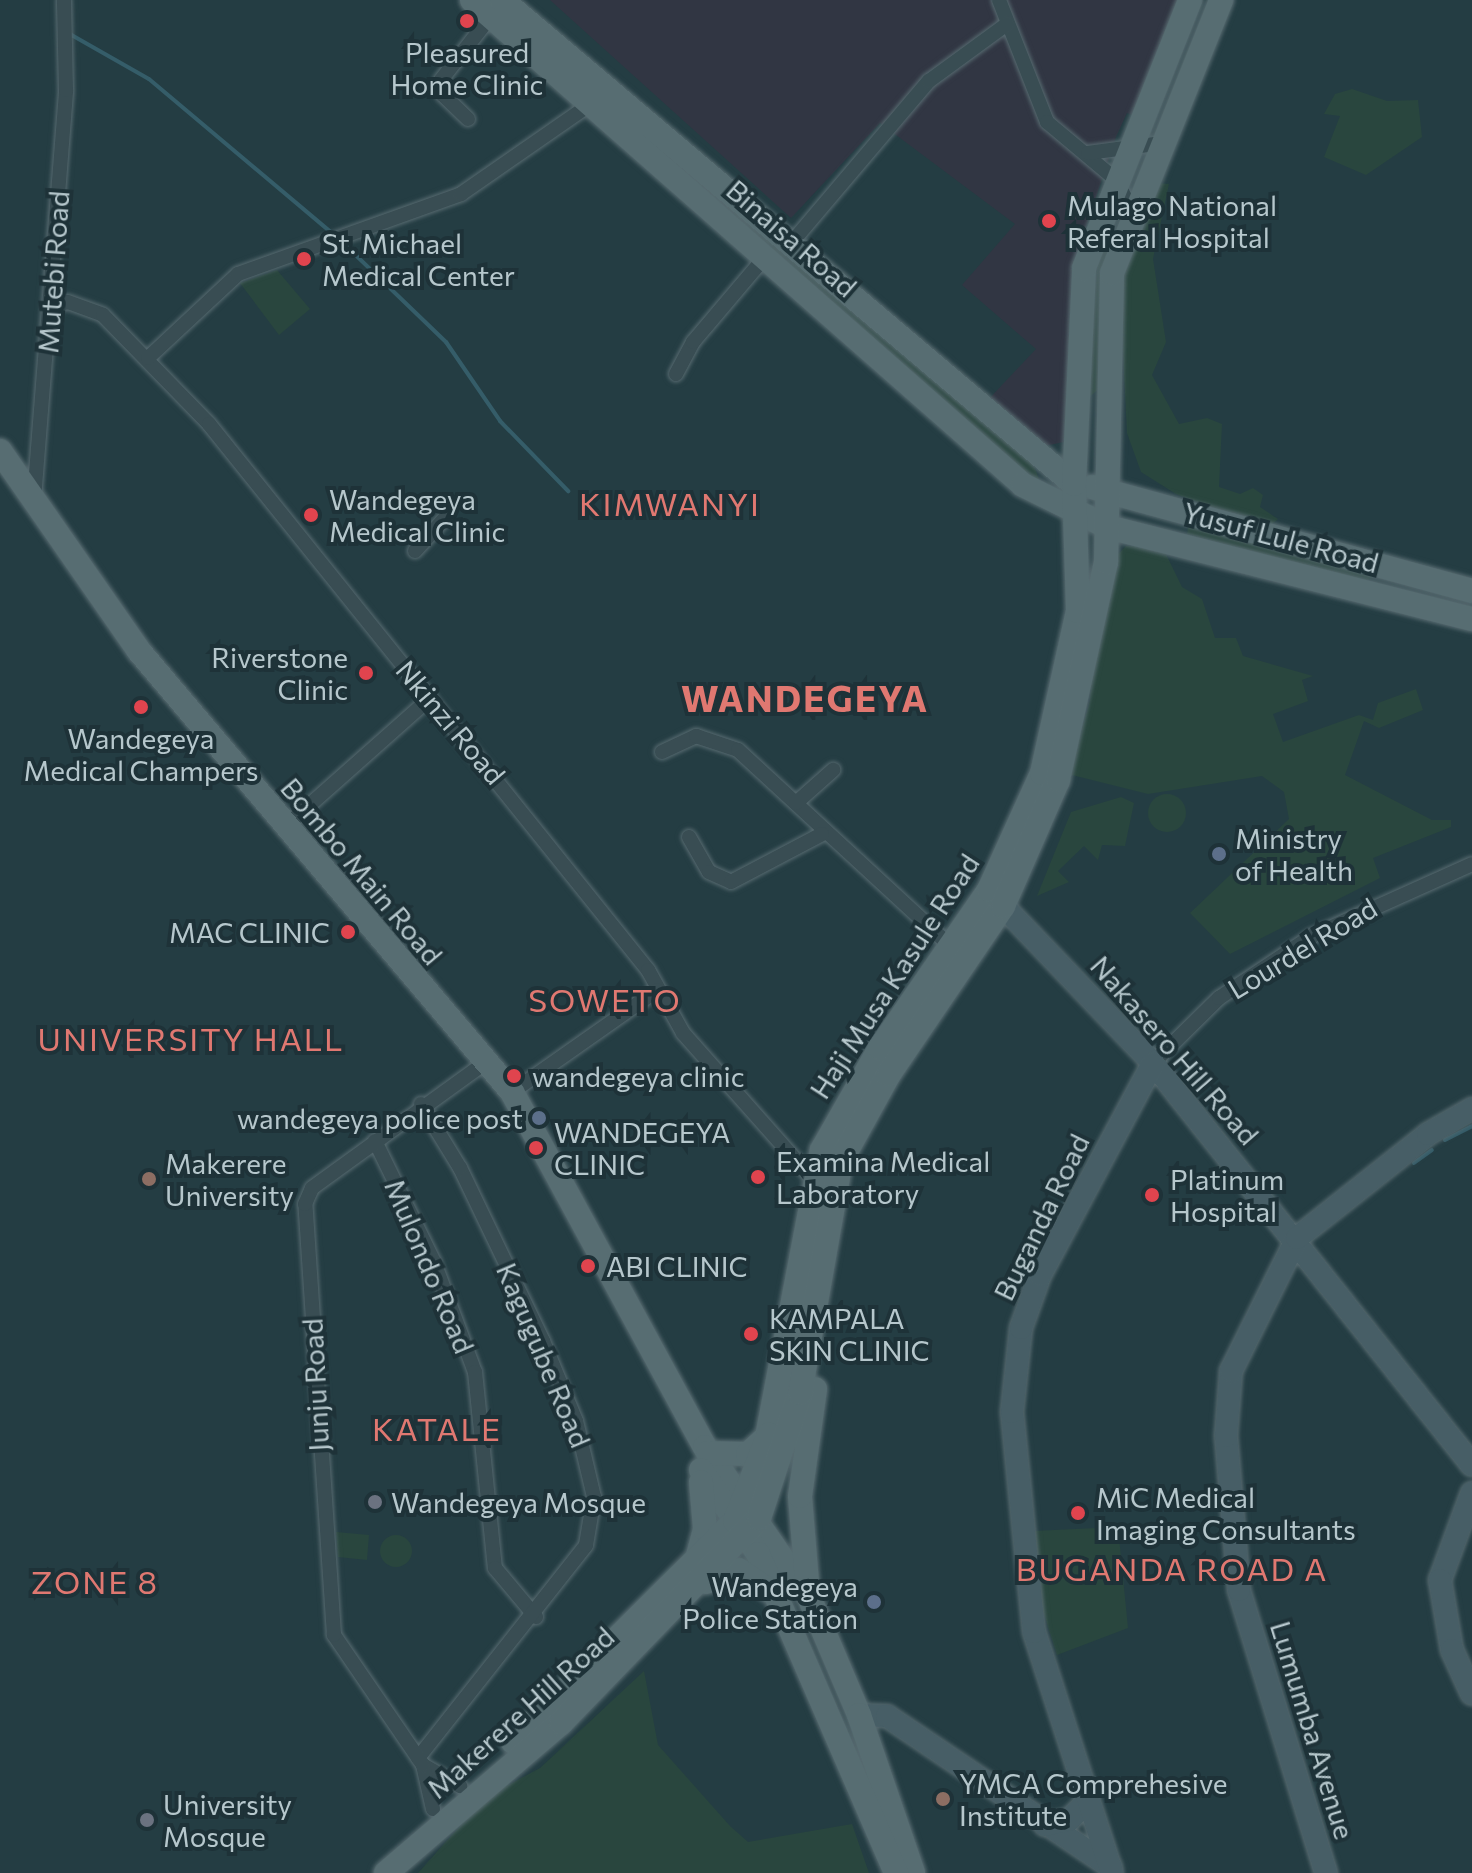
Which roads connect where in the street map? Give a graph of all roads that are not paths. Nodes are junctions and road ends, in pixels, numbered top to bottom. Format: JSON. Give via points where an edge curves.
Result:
{"nodes":[{"id":1,"x":472,"y":0,"type":"edge"},
{"id":2,"x":999,"y":0,"type":"edge"},
{"id":3,"x":1190,"y":0,"type":"edge"},
{"id":4,"x":1221,"y":0,"type":"edge"},
{"id":5,"x":64,"y":7,"type":"edge"},
{"id":6,"x":497,"y":8,"type":"edge"},
{"id":7,"x":1007,"y":24,"type":"junction"},
{"id":8,"x":592,"y":103,"type":"junction"},
{"id":9,"x":468,"y":119,"type":"dead end"},
{"id":10,"x":1162,"y":143,"type":"junction"},
{"id":11,"x":1128,"y":147,"type":"junction"},
{"id":12,"x":1088,"y":153,"type":"junction"},
{"id":13,"x":1115,"y":179,"type":"junction"},
{"id":14,"x":1134,"y":213,"type":"junction"},
{"id":15,"x":777,"y":252,"type":"junction"},
{"id":16,"x":51,"y":306,"type":"junction"},
{"id":17,"x":148,"y":358,"type":"junction"},
{"id":18,"x":676,"y":374,"type":"dead end"},
{"id":19,"x":0,"y":451,"type":"edge"},
{"id":20,"x":1074,"y":484,"type":"junction"},
{"id":21,"x":1107,"y":489,"type":"junction"},
{"id":22,"x":34,"y":508,"type":"junction"},
{"id":23,"x":1075,"y":517,"type":"junction"},
{"id":24,"x":445,"y":518,"type":"dead end"},
{"id":25,"x":1108,"y":527,"type":"junction"},
{"id":26,"x":415,"y":551,"type":"dead end"},
{"id":27,"x":1384,"y":567,"type":"junction"},
{"id":28,"x":1469,"y":590,"type":"edge"},
{"id":29,"x":1375,"y":593,"type":"junction"},
{"id":30,"x":1464,"y":617,"type":"edge"},
{"id":31,"x":430,"y":698,"type":"junction"},
{"id":32,"x":662,"y":752,"type":"dead end"},
{"id":33,"x":833,"y":770,"type":"dead end"},
{"id":34,"x":796,"y":803,"type":"junction"},
{"id":35,"x":286,"y":826,"type":"junction"},
{"id":36,"x":822,"y":834,"type":"junction"},
{"id":37,"x":689,"y":837,"type":"dead end"},
{"id":38,"x":1472,"y":864,"type":"edge"},
{"id":39,"x":1003,"y":906,"type":"junction"},
{"id":40,"x":949,"y":945,"type":"junction"},
{"id":41,"x":657,"y":990,"type":"junction"},
{"id":42,"x":890,"y":1054,"type":"junction"},
{"id":43,"x":1153,"y":1063,"type":"junction"},
{"id":44,"x":482,"y":1065,"type":"junction"},
{"id":45,"x":512,"y":1092,"type":"junction"},
{"id":46,"x":421,"y":1104,"type":"junction"},
{"id":47,"x":1472,"y":1109,"type":"edge"},
{"id":48,"x":375,"y":1141,"type":"junction"},
{"id":49,"x":817,"y":1184,"type":"junction"},
{"id":50,"x":830,"y":1212,"type":"junction"},
{"id":51,"x":1297,"y":1238,"type":"junction"},
{"id":52,"x":773,"y":1416,"type":"junction"},
{"id":53,"x":702,"y":1456,"type":"junction"},
{"id":54,"x":1472,"y":1465,"type":"edge"},
{"id":55,"x":1472,"y":1493,"type":"edge"},
{"id":56,"x":743,"y":1513,"type":"junction"},
{"id":57,"x":697,"y":1559,"type":"junction"},
{"id":58,"x":692,"y":1593,"type":"junction"},
{"id":59,"x":809,"y":1597,"type":"junction"},
{"id":60,"x":784,"y":1610,"type":"junction"},
{"id":61,"x":536,"y":1617,"type":"junction"},
{"id":62,"x":1472,"y":1694,"type":"edge"},
{"id":63,"x":859,"y":1715,"type":"junction"},
{"id":64,"x":420,"y":1762,"type":"junction"},
{"id":65,"x":460,"y":1786,"type":"junction"},
{"id":66,"x":1088,"y":1801,"type":"junction"},
{"id":67,"x":433,"y":1809,"type":"junction"},
{"id":68,"x":1045,"y":1825,"type":"junction"},
{"id":69,"x":1113,"y":1870,"type":"edge"},
{"id":70,"x":368,"y":1873,"type":"edge"},
{"id":71,"x":386,"y":1873,"type":"edge"},
{"id":72,"x":896,"y":1873,"type":"edge"},
{"id":73,"x":913,"y":1873,"type":"edge"},
{"id":74,"x":1326,"y":1873,"type":"edge"}],
"edges":[{"from":1,"to":6,"type":"main road","name":"Binaisa Road"},
{"from":2,"to":7,"type":"street"},
{"from":3,"to":11,"type":"main road","name":"Haji Musa Kasule Road"},
{"from":4,"to":10,"type":"main road","name":"Haji Musa Kasule Road"},
{"from":5,"to":16,"type":"street","name":"Mutebi Road","via":[[67,37]]},
{"from":6,"to":8,"type":"main road","name":"Binaisa Road"},
{"from":6,"to":9,"type":"street","via":[[441,80],[443,95]]},
{"from":6,"to":15,"type":"main road","name":"Binaisa Road"},
{"from":7,"to":12,"type":"street","via":[[1047,122]]},
{"from":7,"to":15,"type":"street","via":[[929,81]]},
{"from":8,"to":15,"type":"main road","name":"Binaisa Road"},
{"from":8,"to":17,"type":"street","via":[[461,194],[238,274]]},
{"from":10,"to":11,"type":"street"},
{"from":10,"to":14,"type":"main road","name":"Haji Musa Kasule Road"},
{"from":11,"to":12,"type":"street"},
{"from":11,"to":13,"type":"main road","name":"Haji Musa Kasule Road"},
{"from":12,"to":13,"type":"street"},
{"from":13,"to":14,"type":"street"},
{"from":13,"to":20,"type":"main road","name":"Haji Musa Kasule Road","via":[[1084,268]]},
{"from":14,"to":21,"type":"main road","name":"Haji Musa Kasule Road","via":[[1112,273]]},
{"from":15,"to":18,"type":"street","via":[[693,342]]},
{"from":15,"to":20,"type":"main road","name":"Binaisa Road"},
{"from":15,"to":23,"type":"main road","name":"Binaisa Road","via":[[1023,485]]},
{"from":16,"to":17,"type":"street","name":"Nkinzi Road","via":[[89,306]]},
{"from":16,"to":22,"type":"street","name":"Mutebi Road"},
{"from":17,"to":31,"type":"street","name":"Nkinzi Road"},
{"from":19,"to":22,"type":"main road","name":"Bombo Main Road"},
{"from":20,"to":21,"type":"main road"},
{"from":20,"to":23,"type":"main road","name":"Haji Musa Kasule Road"},
{"from":21,"to":25,"type":"main road","name":"Haji Musa Kasule Road"},
{"from":21,"to":27,"type":"main road","name":"Yusuf Lule Road"},
{"from":22,"to":35,"type":"main road","name":"Bombo Main Road","via":[[139,651]]},
{"from":23,"to":25,"type":"main road","name":"Yusuf Lule Road"},
{"from":23,"to":40,"type":"main road","name":"Haji Musa Kasule Road","via":[[1078,611],[1055,729],[989,890]]},
{"from":24,"to":26,"type":"street"},
{"from":25,"to":29,"type":"main road","name":"Yusuf Lule Road"},
{"from":25,"to":39,"type":"main road","name":"Haji Musa Kasule Road","via":[[1078,711],[1033,851]]},
{"from":27,"to":28,"type":"main road","name":"Yusuf Lule Road"},
{"from":27,"to":29,"type":"main road"},
{"from":28,"to":30,"type":"main road"},
{"from":29,"to":30,"type":"main road","name":"Yusuf Lule Road"},
{"from":31,"to":35,"type":"street"},
{"from":31,"to":41,"type":"street","name":"Nkinzi Road"},
{"from":32,"to":34,"type":"street","via":[[689,736],[729,746]]},
{"from":33,"to":34,"type":"street"},
{"from":34,"to":36,"type":"street"},
{"from":35,"to":44,"type":"main road","name":"Bombo Main Road"},
{"from":36,"to":37,"type":"street","via":[[731,882],[709,872]]},
{"from":36,"to":40,"type":"street"},
{"from":38,"to":43,"type":"street","name":"Lourdel Road","via":[[1312,936],[1219,998]]},
{"from":39,"to":42,"type":"main road","name":"Haji Musa Kasule Road"},
{"from":39,"to":43,"type":"main road","name":"Nakasero Hill Road"},
{"from":40,"to":42,"type":"main road","name":"Haji Musa Kasule Road"},
{"from":41,"to":45,"type":"street"},
{"from":41,"to":49,"type":"street","name":"Nkinzi Road","via":[[683,1033]]},
{"from":42,"to":49,"type":"main road","name":"Haji Musa Kasule Road","via":[[822,1150]]},
{"from":42,"to":50,"type":"main road","name":"Haji Musa Kasule Road","via":[[841,1161]]},
{"from":43,"to":51,"type":"main road","name":"Nakasero Hill Road"},
{"from":43,"to":66,"type":"main road","name":"Buganda Road","via":[[1040,1275],[1021,1328],[1013,1385],[1030,1612]]},
{"from":44,"to":45,"type":"main road","name":"Bombo Main Road"},
{"from":44,"to":46,"type":"street","name":"Junju Road"},
{"from":45,"to":53,"type":"main road","name":"Bombo Main Road","via":[[652,1345]]},
{"from":46,"to":48,"type":"street","name":"Junju Road"},
{"from":46,"to":61,"type":"street","name":"Kagugube Road","via":[[507,1263],[588,1461],[592,1527]]},
{"from":47,"to":51,"type":"main road","via":[[1428,1134]]},
{"from":48,"to":61,"type":"street","name":"Mulondo Road","via":[[434,1262],[475,1372],[495,1568]]},
{"from":48,"to":64,"type":"street","name":"Junju Road","via":[[312,1188],[305,1204],[324,1569],[339,1650]]},
{"from":49,"to":52,"type":"main road","name":"Haji Musa Kasule Road","via":[[797,1259]]},
{"from":50,"to":56,"type":"main road","via":[[800,1393]]},
{"from":50,"to":59,"type":"main road","via":[[828,1329],[800,1496]]},
{"from":51,"to":54,"type":"main road","name":"Nakasero Hill Road"},
{"from":51,"to":74,"type":"main road","name":"Lumumba Avenue","via":[[1238,1349],[1226,1436],[1239,1590]]},
{"from":52,"to":53,"type":"main road","via":[[767,1437],[748,1454]]},
{"from":52,"to":56,"type":"main road"},
{"from":53,"to":56,"type":"main road"},
{"from":53,"to":56,"type":"main road"},
{"from":53,"to":57,"type":"main road","via":[[706,1502]]},
{"from":55,"to":62,"type":"main road","via":[[1440,1580],[1452,1650]]},
{"from":56,"to":57,"type":"main road","name":"Makerere Hill Road"},
{"from":56,"to":58,"type":"main road"},
{"from":56,"to":59,"type":"main road"},
{"from":56,"to":60,"type":"main road"},
{"from":57,"to":65,"type":"main road","name":"Makerere Hill Road","via":[[549,1711]]},
{"from":58,"to":60,"type":"main road","via":[[718,1574],[747,1571]]},
{"from":58,"to":71,"type":"main road","name":"Makerere Hill Road","via":[[561,1723]]},
{"from":59,"to":63,"type":"main road"},
{"from":60,"to":72,"type":"main road"},
{"from":61,"to":64,"type":"street","name":"Kagugube Road"},
{"from":63,"to":68,"type":"main road","via":[[887,1716]]},
{"from":63,"to":73,"type":"main road"},
{"from":64,"to":65,"type":"street","name":"Junju Road"},
{"from":64,"to":67,"type":"street","name":"Junju Road"},
{"from":65,"to":67,"type":"main road","name":"Makerere Hill Road"},
{"from":66,"to":68,"type":"main road","via":[[1069,1820]]},
{"from":66,"to":69,"type":"main road","name":"Buganda Road"},
{"from":67,"to":70,"type":"main road","name":"Makerere Hill Road"},
{"from":68,"to":69,"type":"main road"}]}
